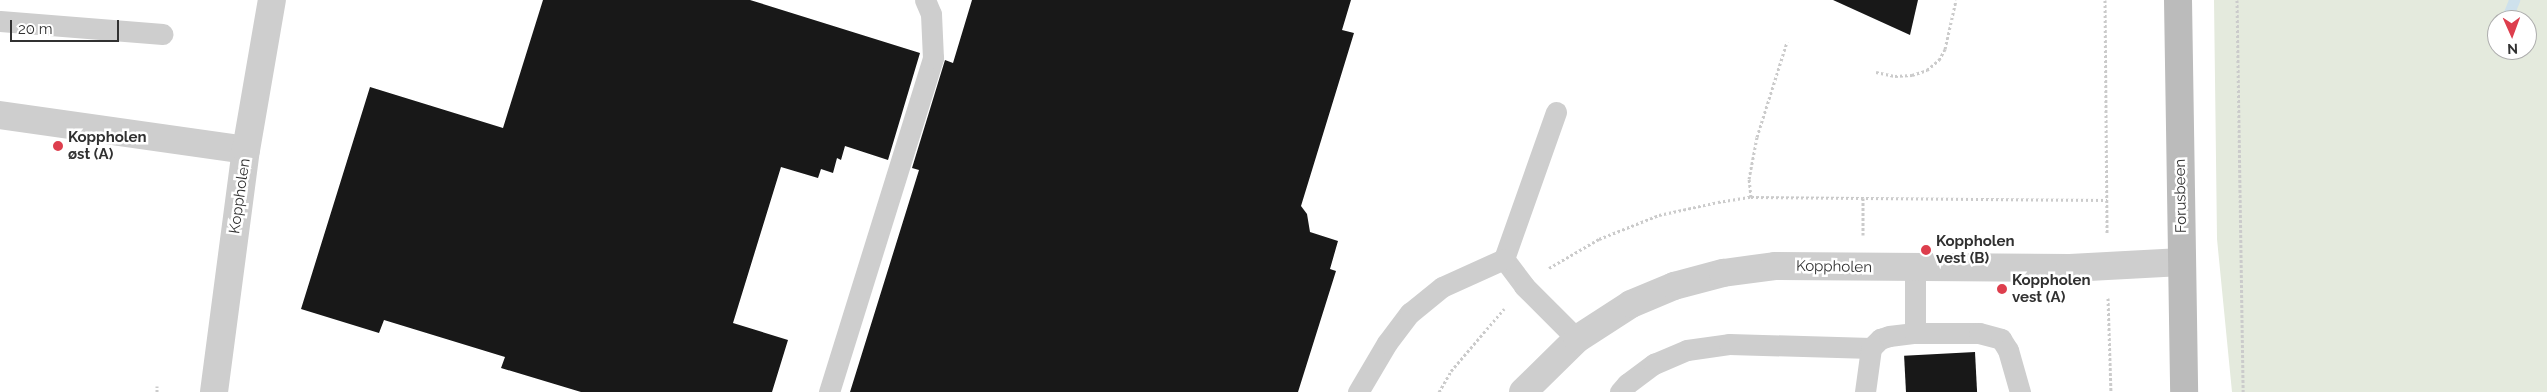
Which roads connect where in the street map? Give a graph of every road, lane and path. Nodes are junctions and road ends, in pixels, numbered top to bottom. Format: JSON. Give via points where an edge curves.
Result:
{"nodes":[{"id":1,"x":272,"y":0,"type":"edge"},
{"id":2,"x":925,"y":0,"type":"edge"},
{"id":3,"x":1956,"y":0,"type":"edge"},
{"id":4,"x":2105,"y":0,"type":"edge"},
{"id":5,"x":2178,"y":0,"type":"edge"},
{"id":6,"x":2237,"y":0,"type":"edge"},
{"id":7,"x":0,"y":21,"type":"edge"},
{"id":8,"x":162,"y":34,"type":"dead end"},
{"id":9,"x":1787,"y":42,"type":"dead end"},
{"id":10,"x":1876,"y":72,"type":"dead end"},
{"id":11,"x":1556,"y":112,"type":"dead end"},
{"id":12,"x":0,"y":116,"type":"edge"},
{"id":13,"x":246,"y":150,"type":"junction"},
{"id":14,"x":1751,"y":198,"type":"dead end"},
{"id":15,"x":1504,"y":259,"type":"junction"},
{"id":16,"x":2182,"y":262,"type":"junction"},
{"id":17,"x":2106,"y":267,"type":"junction"},
{"id":18,"x":1915,"y":268,"type":"junction"},
{"id":19,"x":1915,"y":333,"type":"junction"},
{"id":20,"x":1577,"y":338,"type":"junction"},
{"id":21,"x":1872,"y":348,"type":"junction"},
{"id":22,"x":157,"y":386,"type":"dead end"},
{"id":23,"x":157,"y":392,"type":"edge"},
{"id":24,"x":214,"y":392,"type":"edge"},
{"id":25,"x":829,"y":392,"type":"edge"},
{"id":26,"x":1358,"y":392,"type":"edge"},
{"id":27,"x":1523,"y":392,"type":"edge"},
{"id":28,"x":1620,"y":392,"type":"edge"},
{"id":29,"x":1865,"y":392,"type":"edge"},
{"id":30,"x":2020,"y":392,"type":"edge"},
{"id":31,"x":2111,"y":392,"type":"edge"},
{"id":32,"x":2184,"y":392,"type":"edge"},
{"id":33,"x":2243,"y":392,"type":"edge"}],
"edges":[{"from":1,"to":13,"type":"street","name":"Koppholen"},
{"from":2,"to":25,"type":"lane","via":[[931,14],[933,58]]},
{"from":3,"to":10,"type":"path","via":[[1945,49],[1939,60],[1927,70],[1912,75]]},
{"from":4,"to":17,"type":"path"},
{"from":5,"to":16,"type":"main road","name":"Forusbeen"},
{"from":6,"to":33,"type":"path"},
{"from":7,"to":8,"type":"lane"},
{"from":9,"to":14,"type":"path","via":[[1757,137],[1749,179]]},
{"from":11,"to":15,"type":"lane"},
{"from":12,"to":13,"type":"street"},
{"from":13,"to":24,"type":"street","name":"Koppholen"},
{"from":15,"to":20,"type":"lane","via":[[1524,286]]},
{"from":15,"to":26,"type":"lane","via":[[1442,287],[1410,313],[1387,343]]},
{"from":16,"to":17,"type":"street","name":"Koppholen"},
{"from":16,"to":32,"type":"main road","name":"Forusbeen"},
{"from":17,"to":18,"type":"street","name":"Koppholen"},
{"from":17,"to":31,"type":"path"},
{"from":18,"to":19,"type":"lane"},
{"from":18,"to":20,"type":"street","name":"Koppholen","via":[[1775,266],[1723,273],[1674,286],[1631,304]]},
{"from":19,"to":21,"type":"lane","via":[[1880,339]]},
{"from":19,"to":30,"type":"lane","via":[[1979,333],[2001,340],[2008,350]]},
{"from":20,"to":27,"type":"street","name":"Koppholen"},
{"from":21,"to":28,"type":"lane","via":[[1729,344],[1687,350],[1654,364]]},
{"from":21,"to":29,"type":"lane"},
{"from":22,"to":23,"type":"path"}]}
